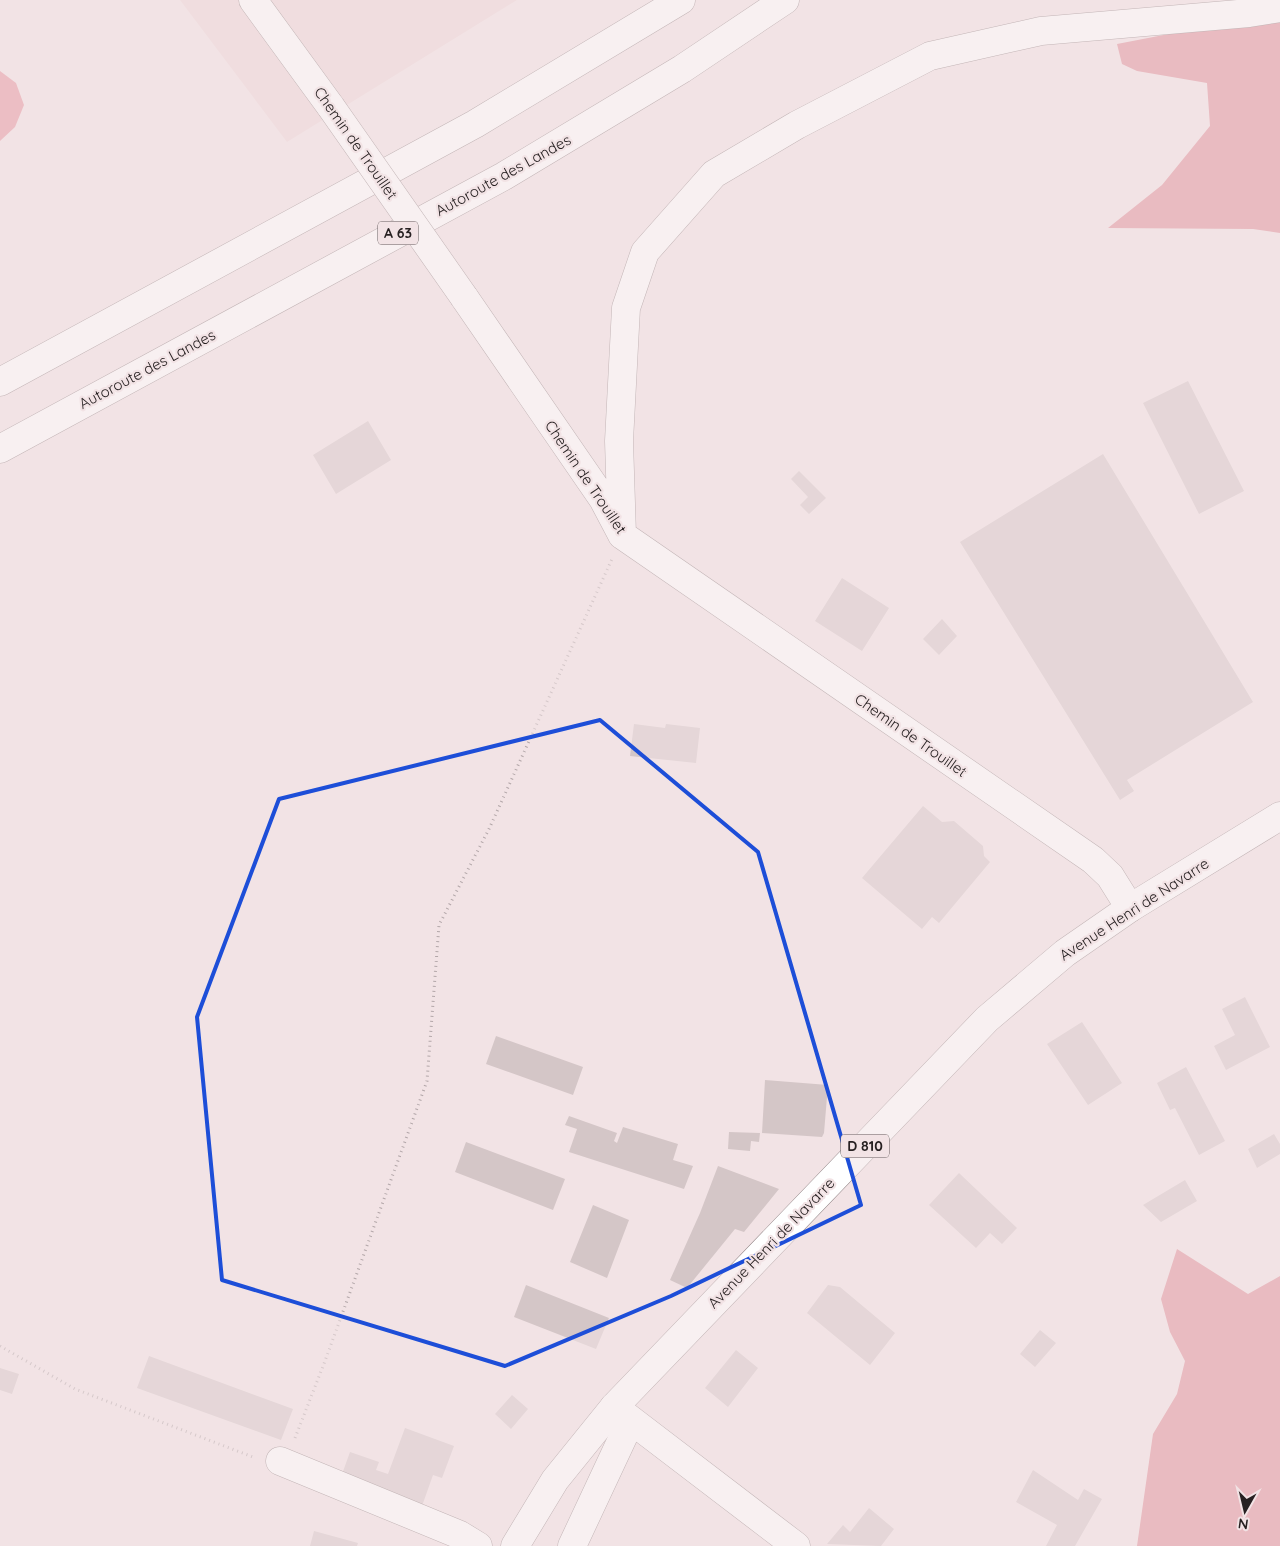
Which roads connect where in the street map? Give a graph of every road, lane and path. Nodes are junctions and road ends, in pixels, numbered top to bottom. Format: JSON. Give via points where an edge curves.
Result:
{"nodes":[{"id":1,"x":253,"y":0,"type":"edge"},
{"id":2,"x":681,"y":0,"type":"edge"},
{"id":3,"x":785,"y":0,"type":"edge"},
{"id":4,"x":1280,"y":8,"type":"edge"},
{"id":5,"x":0,"y":382,"type":"edge"},
{"id":6,"x":0,"y":449,"type":"edge"},
{"id":7,"x":622,"y":535,"type":"junction"},
{"id":8,"x":1280,"y":816,"type":"edge"},
{"id":9,"x":1130,"y":908,"type":"junction"},
{"id":10,"x":0,"y":1346,"type":"edge"},
{"id":11,"x":622,"y":1414,"type":"junction"},
{"id":12,"x":280,"y":1460,"type":"junction"},
{"id":13,"x":478,"y":1546,"type":"edge"},
{"id":14,"x":515,"y":1546,"type":"edge"},
{"id":15,"x":572,"y":1546,"type":"edge"},
{"id":16,"x":796,"y":1546,"type":"edge"}],
"edges":[{"from":1,"to":7,"type":"main road","name":"Chemin de Trouillet","bridge":true,"via":[[464,297],[603,499]]},
{"from":2,"to":5,"type":"main road","via":[[474,124]]},
{"from":3,"to":6,"type":"main road","name":"Autoroute des Landes","number":"A 63","via":[[682,69],[512,171]]},
{"from":4,"to":7,"type":"main road","via":[[1248,14],[1041,31],[930,56],[797,125],[714,174],[645,252],[626,308],[619,441]]},
{"from":7,"to":9,"type":"main road","name":"Chemin de Trouillet","via":[[1093,860],[1110,876]]},
{"from":7,"to":12,"type":"path","via":[[489,829],[439,925],[427,1081],[326,1361],[289,1451]]},
{"from":8,"to":9,"type":"main road","name":"Avenue Henri de Navarre","number":"D 810"},
{"from":9,"to":11,"type":"main road","name":"Avenue Henri de Navarre","number":"D 810","via":[[1065,953],[987,1020]]},
{"from":10,"to":12,"type":"path","via":[[75,1389],[265,1462]]},
{"from":11,"to":14,"type":"main road","name":"Avenue Henri de Navarre","number":"D 810","via":[[555,1480]]},
{"from":11,"to":15,"type":"main road"},
{"from":11,"to":16,"type":"main road"},
{"from":12,"to":13,"type":"main road","via":[[460,1535]]}]}
